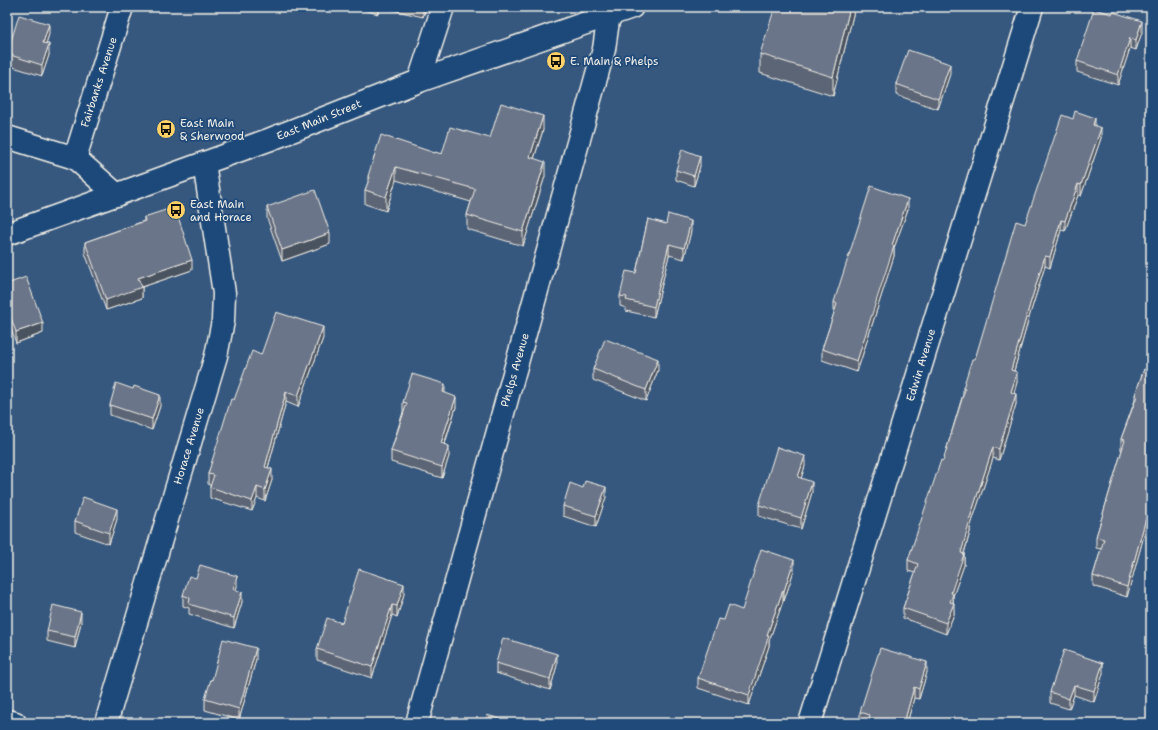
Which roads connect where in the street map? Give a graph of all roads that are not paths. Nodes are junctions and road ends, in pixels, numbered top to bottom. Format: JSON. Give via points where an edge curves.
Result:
{"nodes":[{"id":1,"x":122,"y":7,"type":"edge"},
{"id":2,"x":443,"y":7,"type":"edge"},
{"id":3,"x":632,"y":7,"type":"edge"},
{"id":4,"x":1032,"y":7,"type":"edge"},
{"id":5,"x":609,"y":11,"type":"edge"},
{"id":6,"x":419,"y":81,"type":"junction"},
{"id":7,"x":7,"y":137,"type":"edge"},
{"id":8,"x":75,"y":158,"type":"junction"},
{"id":9,"x":204,"y":164,"type":"junction"},
{"id":10,"x":117,"y":195,"type":"junction"},
{"id":11,"x":7,"y":234,"type":"edge"},
{"id":12,"x":7,"y":720,"type":"edge"},
{"id":13,"x":15,"y":723,"type":"edge"},
{"id":14,"x":106,"y":723,"type":"edge"},
{"id":15,"x":417,"y":723,"type":"edge"},
{"id":16,"x":810,"y":723,"type":"edge"}],
"edges":[{"from":1,"to":8,"type":"street","name":"Fairbanks Avenue"},
{"from":2,"to":6,"type":"street"},
{"from":3,"to":5,"type":"street","name":"East Main Street"},
{"from":4,"to":16,"type":"street","name":"Edwin Avenue"},
{"from":5,"to":6,"type":"street","name":"East Main Street"},
{"from":5,"to":15,"type":"street","name":"Phelps Avenue","via":[[604,50]]},
{"from":6,"to":9,"type":"street","name":"East Main Street"},
{"from":7,"to":8,"type":"street"},
{"from":8,"to":10,"type":"street"},
{"from":9,"to":10,"type":"street","name":"East Main Street"},
{"from":9,"to":14,"type":"street","name":"Horace Avenue","via":[[224,293],[223,321],[213,363]]},
{"from":10,"to":11,"type":"street","name":"East Main Street"},
{"from":12,"to":13,"type":"street"}]}
